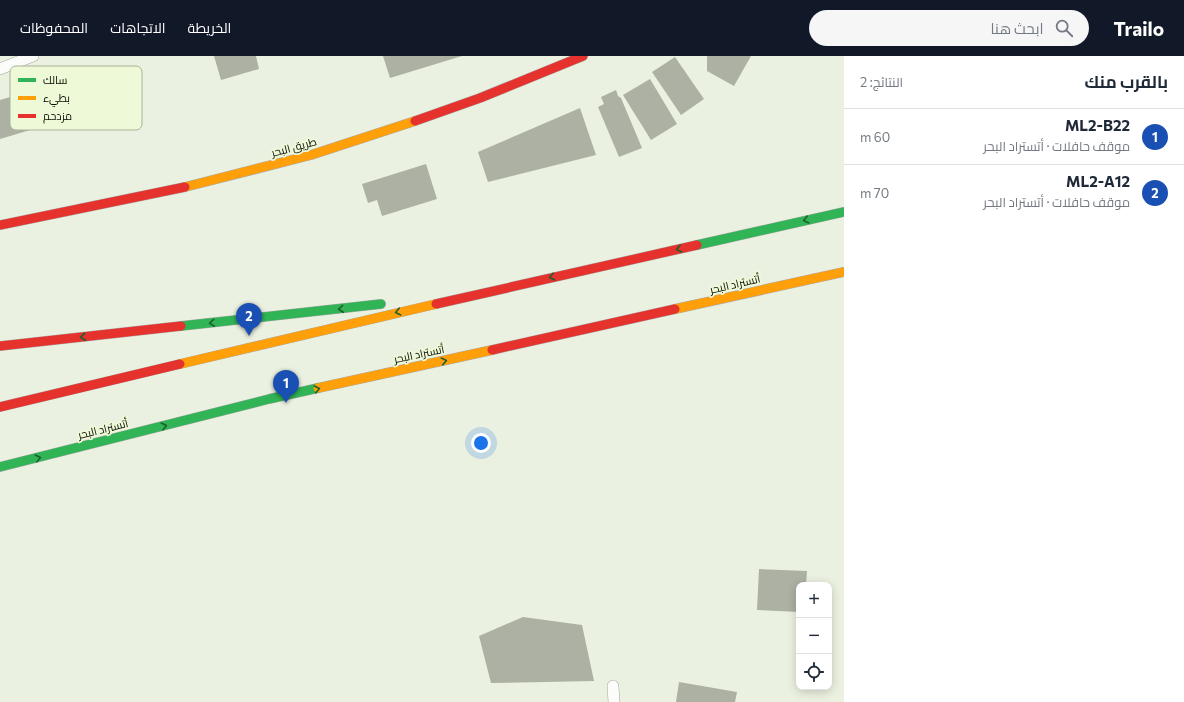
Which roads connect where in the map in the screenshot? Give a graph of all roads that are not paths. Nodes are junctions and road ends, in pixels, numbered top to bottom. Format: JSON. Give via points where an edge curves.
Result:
{"nodes":[{"id":1,"x":33,"y":56,"type":"edge"},
{"id":2,"x":583,"y":56,"type":"edge"},
{"id":3,"x":0,"y":69,"type":"edge"},
{"id":4,"x":844,"y":212,"type":"edge"},
{"id":5,"x":0,"y":224,"type":"edge"},
{"id":6,"x":844,"y":272,"type":"edge"},
{"id":7,"x":478,"y":294,"type":"junction"},
{"id":8,"x":407,"y":301,"type":"dead end"},
{"id":9,"x":392,"y":303,"type":"dead end"},
{"id":10,"x":0,"y":346,"type":"edge"},
{"id":11,"x":0,"y":407,"type":"edge"},
{"id":12,"x":0,"y":467,"type":"edge"},
{"id":13,"x":613,"y":686,"type":"dead end"},
{"id":14,"x":614,"y":702,"type":"edge"}],
"edges":[{"from":1,"to":3,"type":"lane"},
{"from":2,"to":5,"type":"highway","name":"طريق البحر","via":[[480,98],[311,155],[165,192]]},
{"from":4,"to":7,"type":"highway","one_way":true},
{"from":12,"to":6,"type":"highway","name":"أتستراد البحر","one_way":true,"via":[[269,399]]},
{"from":7,"to":8,"type":"highway"},
{"from":7,"to":11,"type":"highway","one_way":true},
{"from":9,"to":10,"type":"highway","one_way":true},
{"from":13,"to":14,"type":"lane"}]}
